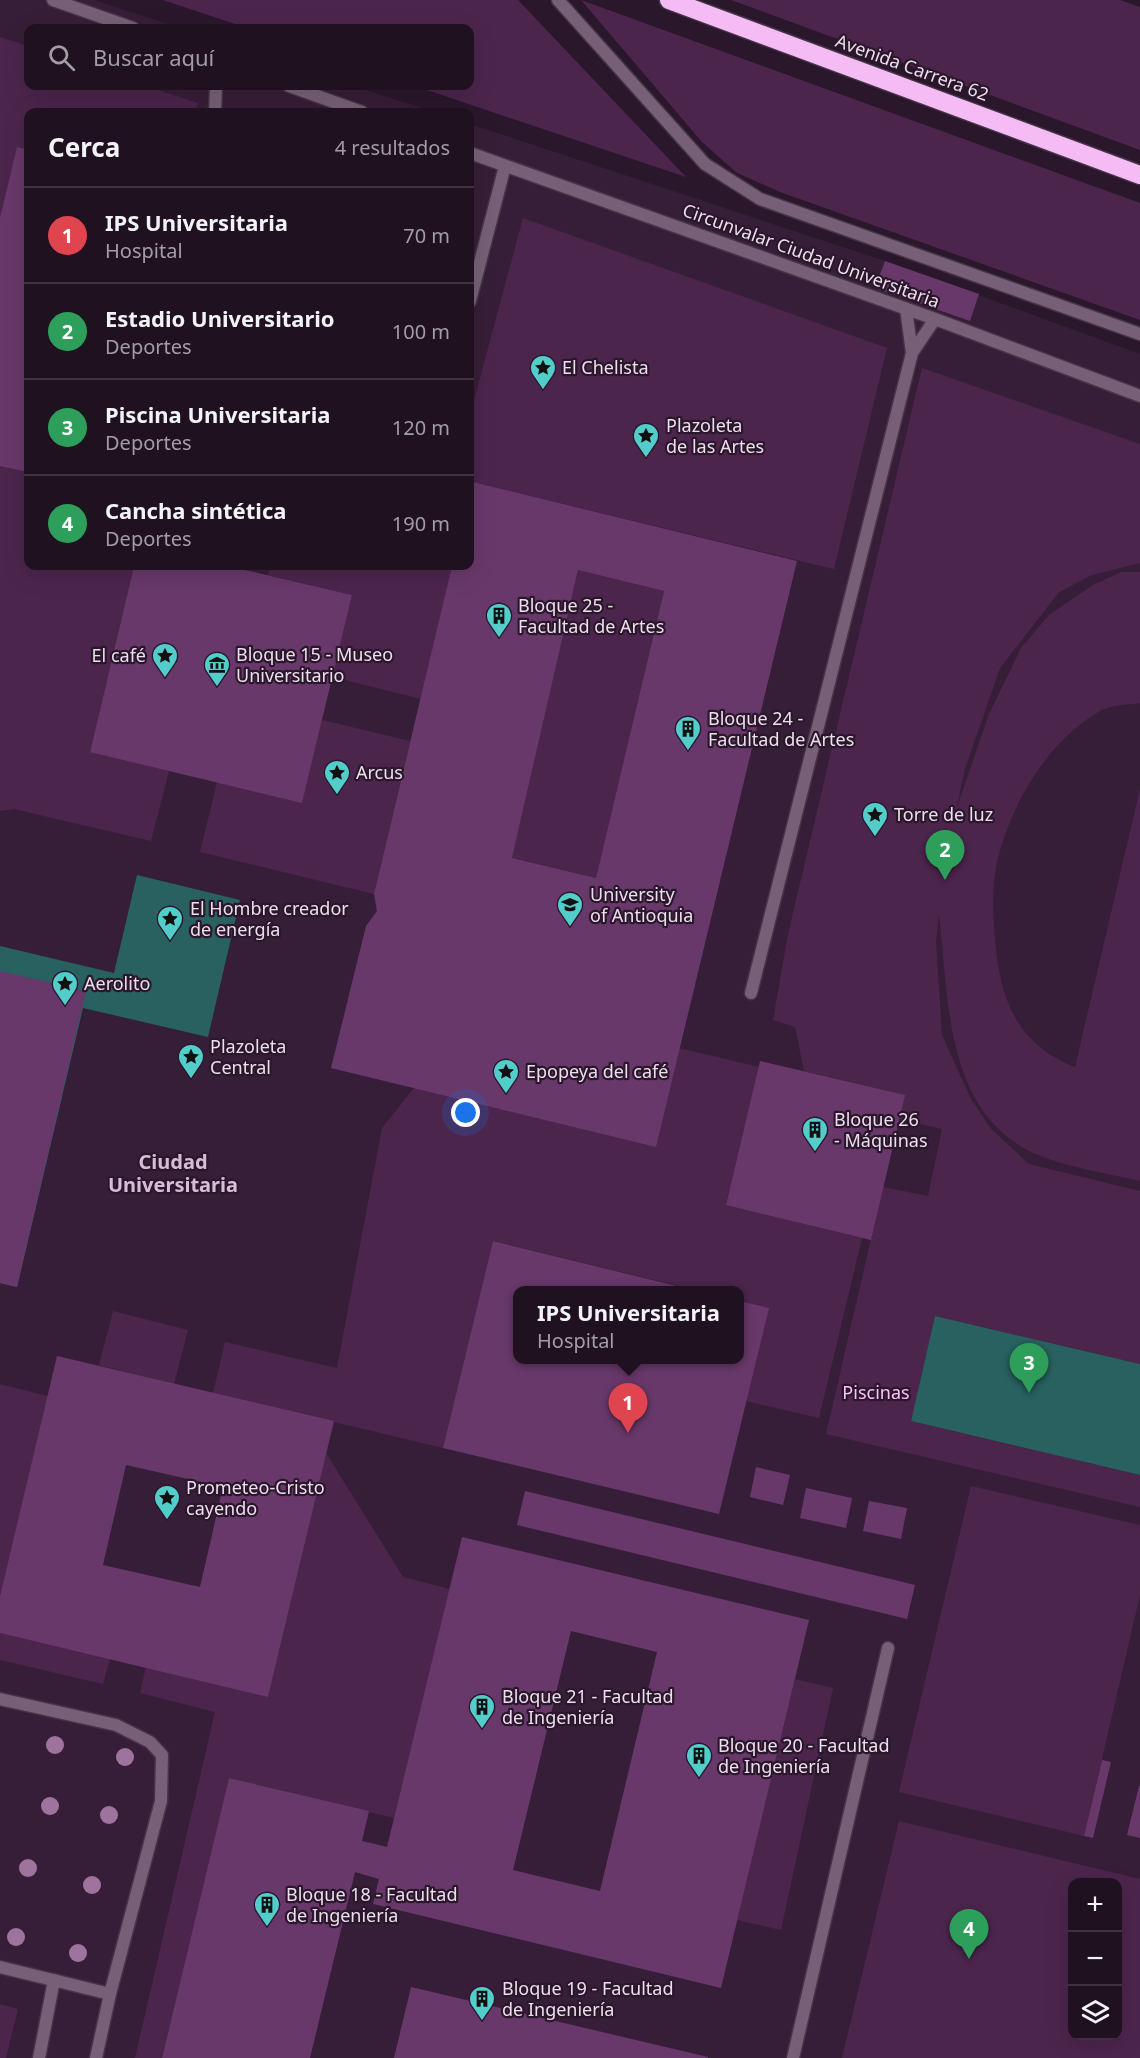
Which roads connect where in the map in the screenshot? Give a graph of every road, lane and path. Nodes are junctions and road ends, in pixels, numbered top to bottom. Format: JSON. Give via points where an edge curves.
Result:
{"nodes":[{"id":1,"x":53,"y":0,"type":"edge"},
{"id":2,"x":558,"y":0,"type":"edge"},
{"id":3,"x":669,"y":0,"type":"edge"},
{"id":4,"x":122,"y":24,"type":"edge"},
{"id":5,"x":216,"y":90,"type":"edge"},
{"id":6,"x":300,"y":90,"type":"edge"},
{"id":7,"x":215,"y":108,"type":"edge"},
{"id":8,"x":351,"y":108,"type":"edge"},
{"id":9,"x":474,"y":154,"type":"edge"},
{"id":10,"x":505,"y":166,"type":"junction"},
{"id":11,"x":1140,"y":175,"type":"edge"},
{"id":12,"x":474,"y":286,"type":"edge"},
{"id":13,"x":906,"y":309,"type":"junction"},
{"id":14,"x":935,"y":319,"type":"junction"},
{"id":15,"x":1140,"y":334,"type":"edge"},
{"id":16,"x":912,"y":353,"type":"junction"},
{"id":17,"x":1140,"y":396,"type":"edge"},
{"id":18,"x":751,"y":993,"type":"dead end"},
{"id":19,"x":888,"y":1648,"type":"dead end"},
{"id":20,"x":0,"y":1699,"type":"edge"},
{"id":21,"x":0,"y":1967,"type":"edge"},
{"id":22,"x":54,"y":1980,"type":"junction"},
{"id":23,"x":110,"y":1994,"type":"junction"},
{"id":24,"x":39,"y":2058,"type":"edge"},
{"id":25,"x":96,"y":2058,"type":"edge"},
{"id":26,"x":793,"y":2058,"type":"edge"}],
"edges":[{"from":1,"to":4,"type":"lane"},
{"from":2,"to":15,"type":"lane","via":[[705,164],[730,182],[760,199]]},
{"from":3,"to":11,"type":"highway","name":"Avenida Carrera 62"},
{"from":5,"to":7,"type":"lane"},
{"from":6,"to":8,"type":"lane"},
{"from":9,"to":10,"type":"lane","name":"Circunvalar Ciudad Universitaria"},
{"from":10,"to":12,"type":"lane"},
{"from":10,"to":13,"type":"lane","name":"Circunvalar Ciudad Universitaria"},
{"from":13,"to":14,"type":"lane","name":"Circunvalar Ciudad Universitaria"},
{"from":13,"to":16,"type":"lane"},
{"from":14,"to":16,"type":"lane"},
{"from":14,"to":17,"type":"lane","name":"Circunvalar Ciudad Universitaria"},
{"from":16,"to":18,"type":"lane"},
{"from":19,"to":26,"type":"lane"},
{"from":20,"to":23,"type":"lane","via":[[116,1725],[150,1742],[162,1755],[161,1801]]},
{"from":21,"to":22,"type":"lane"},
{"from":22,"to":23,"type":"lane"},
{"from":22,"to":24,"type":"lane"},
{"from":23,"to":25,"type":"lane"}]}
